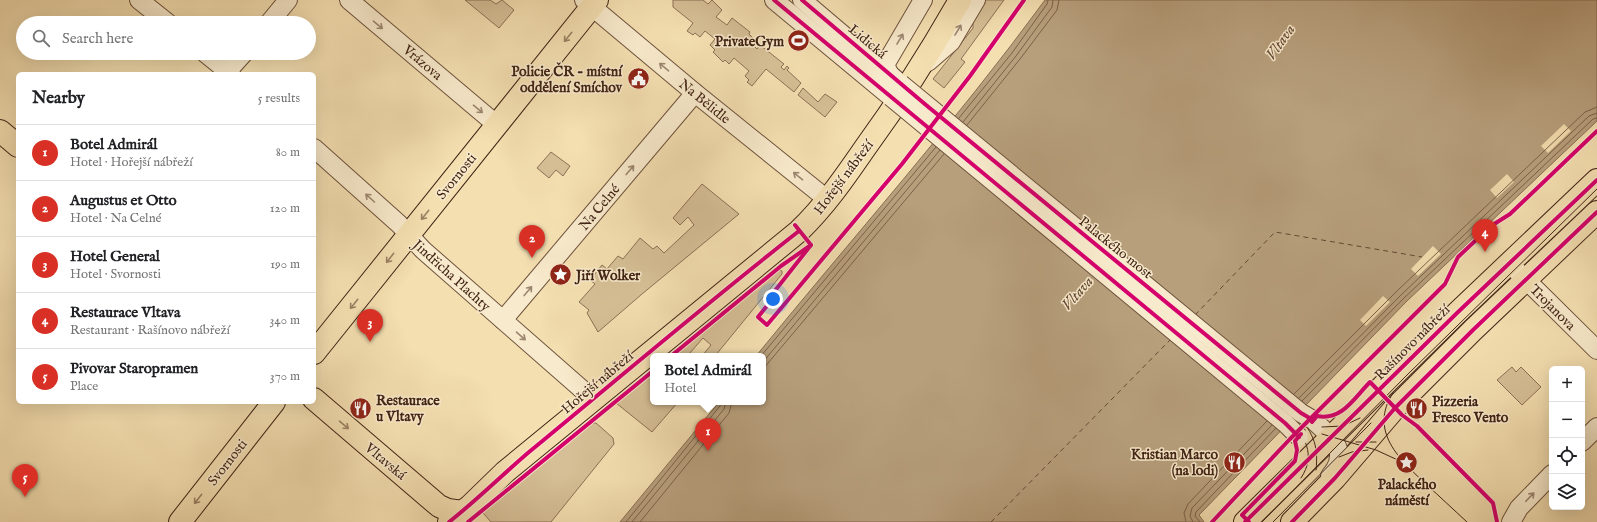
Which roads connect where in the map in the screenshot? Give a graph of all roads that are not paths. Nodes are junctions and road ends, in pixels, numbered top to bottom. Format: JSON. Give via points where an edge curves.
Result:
{"nodes":[{"id":1,"x":139,"y":0,"type":"edge"},
{"id":2,"x":288,"y":0,"type":"edge"},
{"id":3,"x":349,"y":0,"type":"edge"},
{"id":4,"x":774,"y":0,"type":"edge"},
{"id":5,"x":802,"y":0,"type":"edge"},
{"id":6,"x":923,"y":0,"type":"edge"},
{"id":7,"x":960,"y":0,"type":"edge"},
{"id":8,"x":976,"y":0,"type":"edge"},
{"id":9,"x":591,"y":2,"type":"edge"},
{"id":10,"x":159,"y":16,"type":"edge"},
{"id":11,"x":275,"y":16,"type":"edge"},
{"id":12,"x":213,"y":60,"type":"edge"},
{"id":13,"x":238,"y":60,"type":"edge"},
{"id":14,"x":921,"y":67,"type":"junction"},
{"id":15,"x":227,"y":72,"type":"edge"},
{"id":16,"x":229,"y":72,"type":"edge"},
{"id":17,"x":894,"y":84,"type":"junction"},
{"id":18,"x":695,"y":93,"type":"junction"},
{"id":19,"x":497,"y":125,"type":"junction"},
{"id":20,"x":0,"y":131,"type":"edge"},
{"id":21,"x":16,"y":144,"type":"edge"},
{"id":22,"x":316,"y":150,"type":"edge"},
{"id":23,"x":1597,"y":180,"type":"edge"},
{"id":24,"x":828,"y":200,"type":"junction"},
{"id":25,"x":1597,"y":212,"type":"edge"},
{"id":26,"x":409,"y":235,"type":"junction"},
{"id":27,"x":1510,"y":264,"type":"junction"},
{"id":28,"x":1526,"y":280,"type":"junction"},
{"id":29,"x":502,"y":320,"type":"junction"},
{"id":30,"x":1597,"y":350,"type":"edge"},
{"id":31,"x":316,"y":351,"type":"edge"},
{"id":32,"x":593,"y":399,"type":"junction"},
{"id":33,"x":316,"y":401,"type":"edge"},
{"id":34,"x":272,"y":404,"type":"edge"},
{"id":35,"x":1323,"y":427,"type":"junction"},
{"id":36,"x":1597,"y":427,"type":"edge"},
{"id":37,"x":1585,"y":439,"type":"edge"},
{"id":38,"x":1297,"y":471,"type":"junction"},
{"id":39,"x":1549,"y":477,"type":"edge"},
{"id":40,"x":456,"y":517,"type":"edge"},
{"id":41,"x":180,"y":522,"type":"edge"},
{"id":42,"x":1245,"y":522,"type":"edge"},
{"id":43,"x":1291,"y":522,"type":"edge"},
{"id":44,"x":1511,"y":522,"type":"edge"}],
"edges":[{"from":1,"to":10,"type":"street"},
{"from":2,"to":11,"type":"street"},
{"from":3,"to":19,"type":"street","name":"Vrázova","one_way":true},
{"from":4,"to":17,"type":"street","name":"Lidická"},
{"from":5,"to":17,"type":"street","name":"Lidická"},
{"from":17,"to":6,"type":"street","one_way":true,"via":[[885,65]]},
{"from":7,"to":14,"type":"main road","name":"Hořejší nábřeží"},
{"from":14,"to":8,"type":"street","one_way":true,"via":[[951,42]]},
{"from":18,"to":9,"type":"street","name":"Na Bělidle","one_way":true},
{"from":9,"to":19,"type":"main road","name":"Svornosti","one_way":true},
{"from":12,"to":15,"type":"street"},
{"from":13,"to":16,"type":"street"},
{"from":14,"to":24,"type":"main road","name":"Hořejší nábřeží"},
{"from":17,"to":35,"type":"street","name":"Palackého most","bridge":true,"via":[[1295,408]]},
{"from":17,"to":38,"type":"street","name":"Palackého most","bridge":true,"via":[[1285,423],[1299,437],[1302,448],[1302,459]]},
{"from":24,"to":18,"type":"street","name":"Na Bělidle","one_way":true},
{"from":29,"to":18,"type":"street","name":"Na Celné","one_way":true},
{"from":19,"to":26,"type":"main road","name":"Svornosti","one_way":true},
{"from":20,"to":21,"type":"main road"},
{"from":26,"to":22,"type":"street","name":"Jindřicha Plachty","one_way":true},
{"from":23,"to":27,"type":"main road","name":"Rašínovo nábřeží"},
{"from":24,"to":32,"type":"main road","name":"Hořejší nábřeží","via":[[799,231]]},
{"from":25,"to":28,"type":"main road"},
{"from":26,"to":29,"type":"street","name":"Jindřicha Plachty"},
{"from":26,"to":31,"type":"main road","name":"Svornosti","one_way":true},
{"from":27,"to":28,"type":"street","name":"Trojanova"},
{"from":27,"to":35,"type":"main road","name":"Rašínovo nábřeží","via":[[1353,416]]},
{"from":28,"to":30,"type":"street","name":"Trojanova"},
{"from":28,"to":43,"type":"main road","via":[[1395,408],[1335,478]]},
{"from":29,"to":32,"type":"street","name":"Jindřicha Plachty","one_way":true},
{"from":32,"to":40,"type":"main road","name":"Hořejší nábřeží","via":[[505,472]]},
{"from":33,"to":40,"type":"main road","name":"Vltavská","one_way":true,"via":[[439,506]]},
{"from":34,"to":41,"type":"main road","name":"Svornosti","one_way":true},
{"from":35,"to":38,"type":"main road","name":"Rašínovo nábřeží"},
{"from":35,"to":43,"type":"street","via":[[1339,454],[1339,464]]},
{"from":36,"to":37,"type":"street"},
{"from":38,"to":42,"type":"main road","name":"Rašínovo nábřeží"},
{"from":44,"to":39,"type":"street","one_way":true,"via":[[1519,508]]}]}
